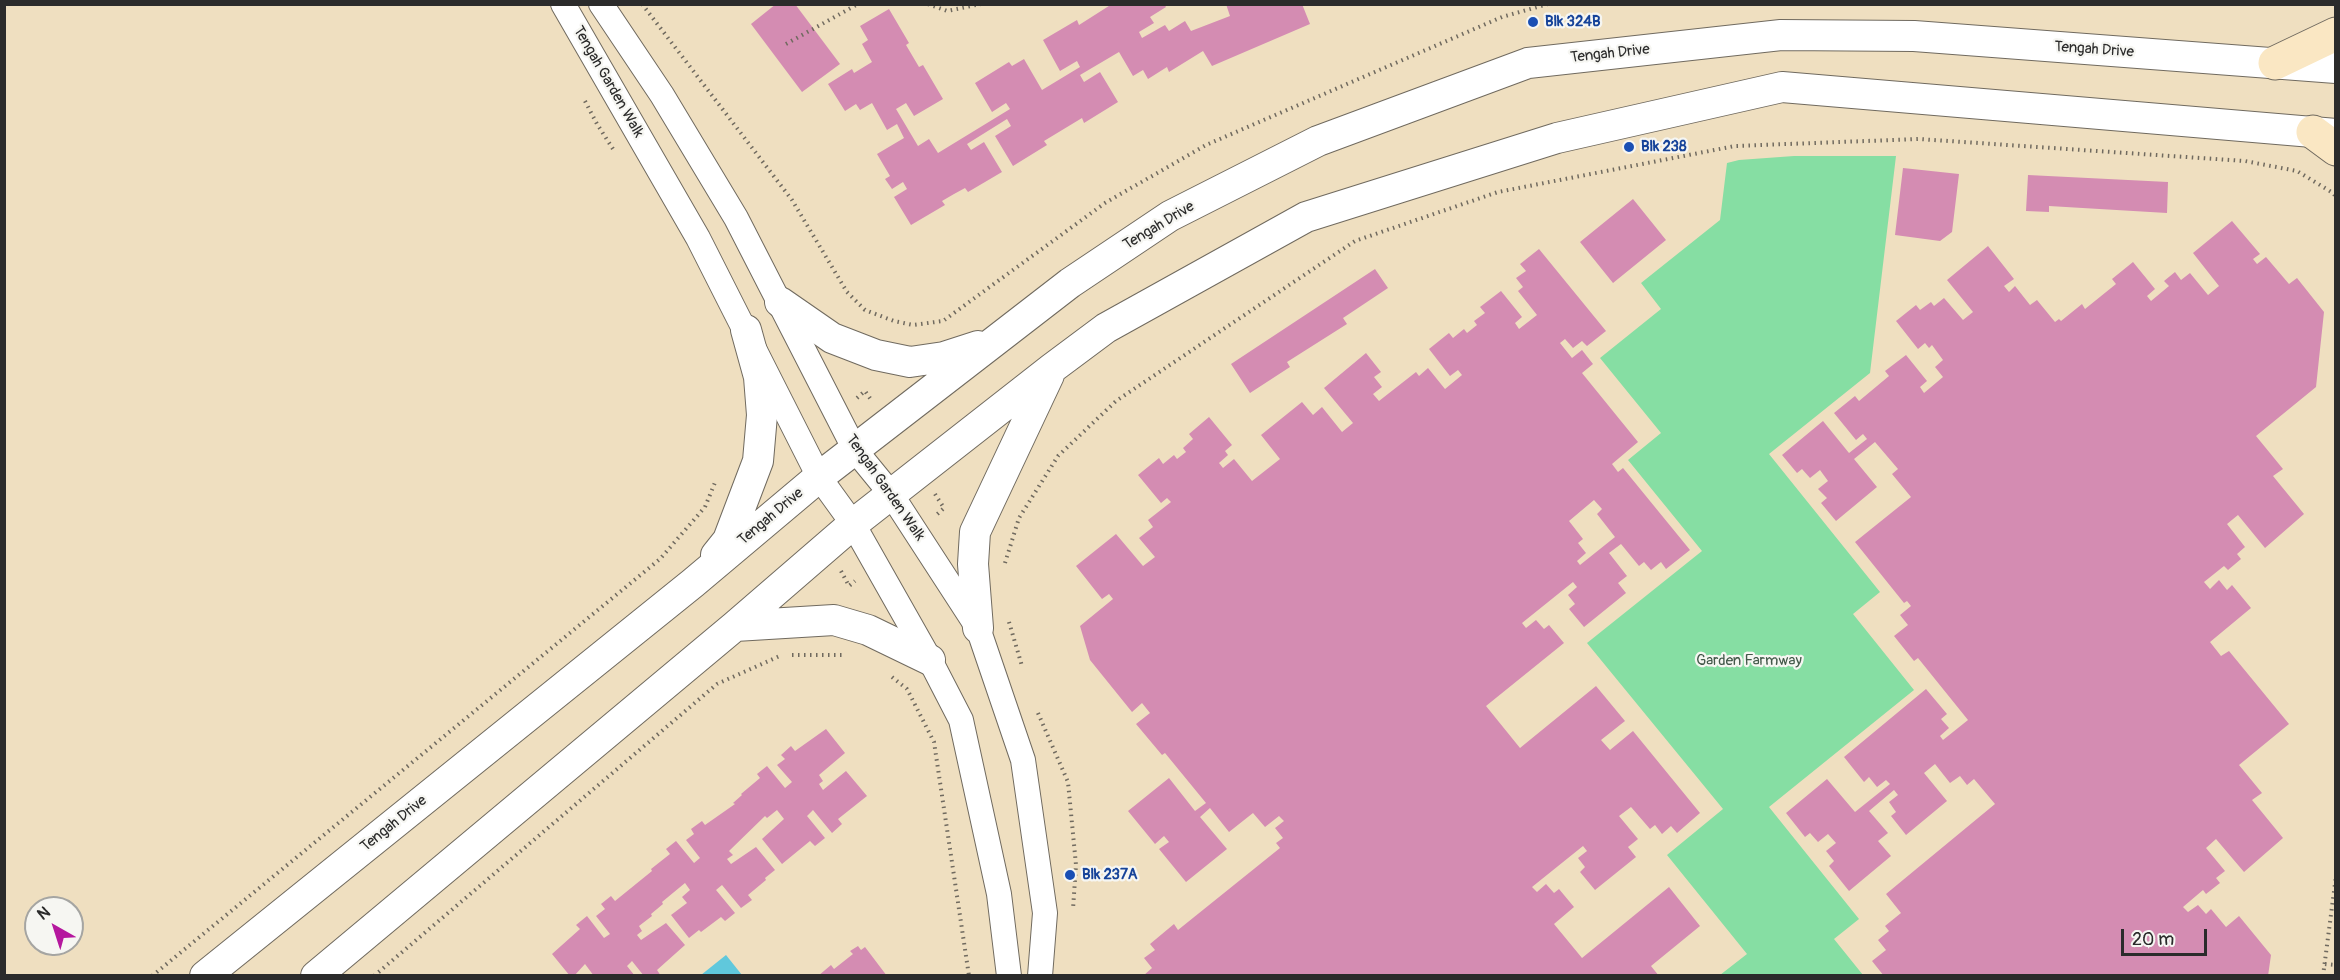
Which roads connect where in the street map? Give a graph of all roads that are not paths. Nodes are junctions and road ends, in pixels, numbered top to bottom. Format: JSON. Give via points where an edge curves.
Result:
{"nodes":[{"id":1,"x":563,"y":4,"type":"edge"},
{"id":2,"x":602,"y":4,"type":"edge"},
{"id":3,"x":2336,"y":34,"type":"edge"},
{"id":4,"x":2275,"y":63,"type":"junction"},
{"id":5,"x":2336,"y":68,"type":"edge"},
{"id":6,"x":2328,"y":138,"type":"edge"},
{"id":7,"x":780,"y":302,"type":"junction"},
{"id":8,"x":746,"y":330,"type":"junction"},
{"id":9,"x":995,"y":341,"type":"junction"},
{"id":10,"x":1051,"y":369,"type":"junction"},
{"id":11,"x":855,"y":450,"type":"junction"},
{"id":12,"x":819,"y":477,"type":"junction"},
{"id":13,"x":891,"y":494,"type":"junction"},
{"id":14,"x":853,"y":524,"type":"junction"},
{"id":15,"x":693,"y":583,"type":"junction"},
{"id":16,"x":735,"y":626,"type":"junction"},
{"id":17,"x":978,"y":628,"type":"junction"},
{"id":18,"x":930,"y":660,"type":"junction"},
{"id":19,"x":206,"y":975,"type":"edge"},
{"id":20,"x":316,"y":975,"type":"edge"},
{"id":21,"x":1009,"y":975,"type":"edge"},
{"id":22,"x":1040,"y":975,"type":"edge"}],
"edges":[{"from":1,"to":8,"type":"street","name":"Tengah Garden Walk","via":[[698,238]]},
{"from":2,"to":7,"type":"street","name":"Tengah Garden Walk","via":[[736,218]]},
{"from":3,"to":4,"type":"main road"},
{"from":4,"to":5,"type":"street","name":"Tengah Drive"},
{"from":4,"to":9,"type":"street","name":"Tengah Drive","via":[[1914,36],[1781,35],[1528,63],[1318,141],[1170,216],[1070,283]]},
{"from":6,"to":10,"type":"street","via":[[1782,87],[1557,138],[1306,217],[1106,328]]},
{"from":7,"to":9,"type":"street","via":[[832,338],[876,355],[910,362],[944,357]]},
{"from":7,"to":11,"type":"street","name":"Tengah Garden Walk"},
{"from":8,"to":12,"type":"street","name":"Tengah Garden Walk"},
{"from":8,"to":15,"type":"street","via":[[759,377],[762,415],[758,461],[728,540]]},
{"from":9,"to":11,"type":"street","name":"Tengah Drive"},
{"from":10,"to":13,"type":"street"},
{"from":10,"to":17,"type":"street","via":[[975,532]]},
{"from":11,"to":12,"type":"street","name":"Tengah Drive"},
{"from":11,"to":13,"type":"street","name":"Tengah Garden Walk"},
{"from":12,"to":14,"type":"street","name":"Tengah Garden Walk"},
{"from":12,"to":15,"type":"street","name":"Tengah Drive"},
{"from":13,"to":14,"type":"street"},
{"from":13,"to":17,"type":"street","name":"Tengah Garden Walk"},
{"from":14,"to":16,"type":"street"},
{"from":14,"to":18,"type":"street","name":"Tengah Garden Walk"},
{"from":15,"to":19,"type":"street","name":"Tengah Drive"},
{"from":16,"to":18,"type":"street","via":[[834,620],[868,630]]},
{"from":16,"to":20,"type":"street"},
{"from":17,"to":22,"type":"street","name":"Tengah Garden Walk","via":[[1023,760],[1045,913]]},
{"from":18,"to":21,"type":"street","name":"Tengah Garden Walk","via":[[961,720],[999,894]]}]}
